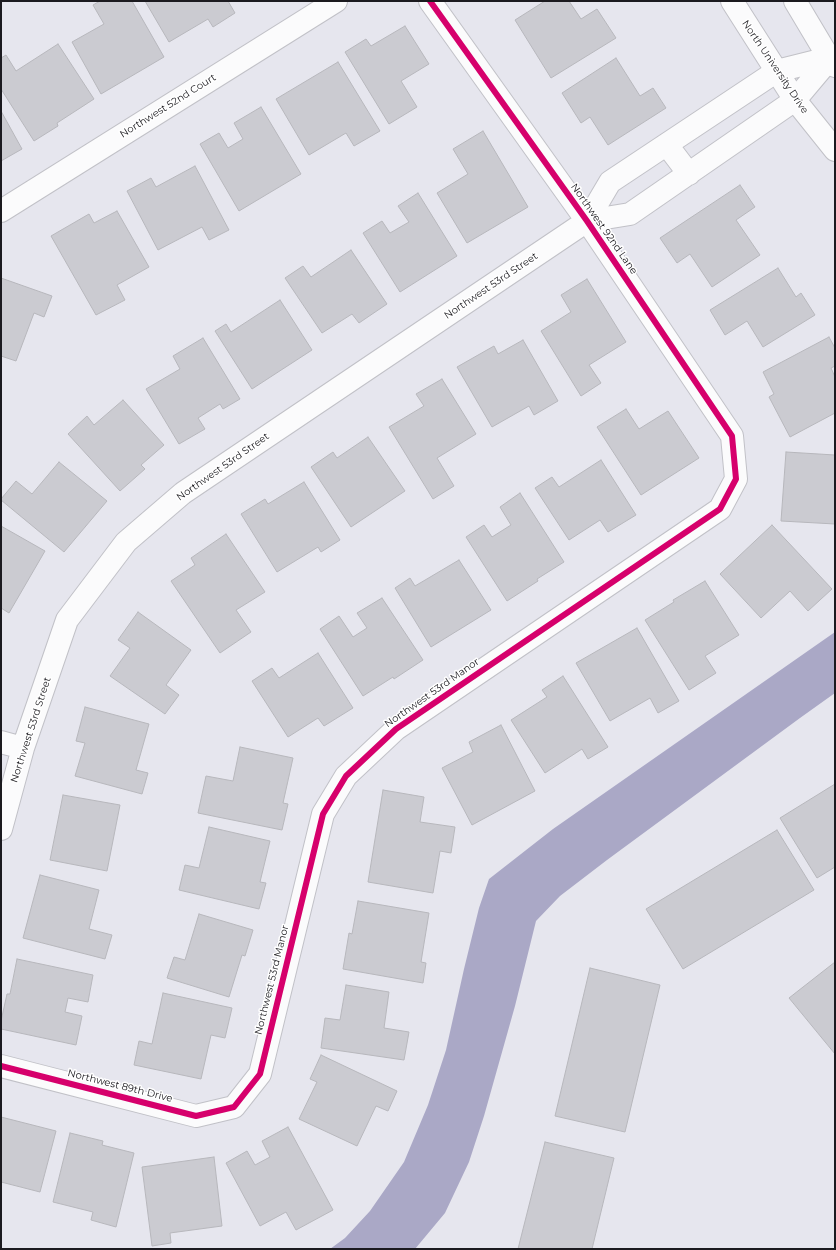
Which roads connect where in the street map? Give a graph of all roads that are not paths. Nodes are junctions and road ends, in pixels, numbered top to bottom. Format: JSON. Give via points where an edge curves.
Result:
{"nodes":[{"id":1,"x":336,"y":1,"type":"edge"},
{"id":2,"x":430,"y":1,"type":"edge"},
{"id":3,"x":732,"y":1,"type":"edge"},
{"id":4,"x":795,"y":1,"type":"edge"},
{"id":5,"x":833,"y":59,"type":"edge"},
{"id":6,"x":777,"y":71,"type":"junction"},
{"id":7,"x":795,"y":100,"type":"junction"},
{"id":8,"x":667,"y":145,"type":"junction"},
{"id":9,"x":835,"y":150,"type":"edge"},
{"id":10,"x":688,"y":174,"type":"junction"},
{"id":11,"x":1,"y":211,"type":"edge"},
{"id":12,"x":587,"y":221,"type":"junction"},
{"id":13,"x":736,"y":479,"type":"joint"},
{"id":14,"x":1,"y":742,"type":"edge"},
{"id":15,"x":23,"y":748,"type":"junction"},
{"id":16,"x":1,"y":829,"type":"edge"},
{"id":17,"x":1,"y":1066,"type":"edge"},
{"id":18,"x":234,"y":1107,"type":"joint"}],
"edges":[{"from":1,"to":11,"type":"street","name":"Northwest 52nd Court"},
{"from":2,"to":12,"type":"street","name":"Northwest 92nd Lane"},
{"from":3,"to":6,"type":"street","name":"North University Drive"},
{"from":4,"to":5,"type":"street"},
{"from":5,"to":6,"type":"street","name":"Northwest 53rd Street"},
{"from":5,"to":7,"type":"street","name":"Northwest 53rd Street"},
{"from":6,"to":7,"type":"street","name":"North University Drive"},
{"from":6,"to":8,"type":"street","name":"Northwest 53rd Street"},
{"from":7,"to":9,"type":"street","name":"North University Drive"},
{"from":7,"to":10,"type":"street","name":"Northwest 53rd Street"},
{"from":8,"to":10,"type":"street"},
{"from":8,"to":12,"type":"street","name":"Northwest 53rd Street","via":[[610,182]]},
{"from":10,"to":12,"type":"street","name":"Northwest 53rd Street","via":[[630,214]]},
{"from":12,"to":13,"type":"street","name":"Northwest 92nd Lane","via":[[732,436]]},
{"from":12,"to":15,"type":"street","name":"Northwest 53rd Street","via":[[184,493],[126,542],[67,620]]},
{"from":13,"to":18,"type":"street","name":"Northwest 53rd Manor","via":[[720,509],[396,729],[346,776],[323,814],[260,1074]]},
{"from":14,"to":15,"type":"street"},
{"from":15,"to":16,"type":"street","name":"Northwest 53rd Street"},
{"from":17,"to":18,"type":"street","name":"Northwest 89th Drive","via":[[196,1116]]}]}
